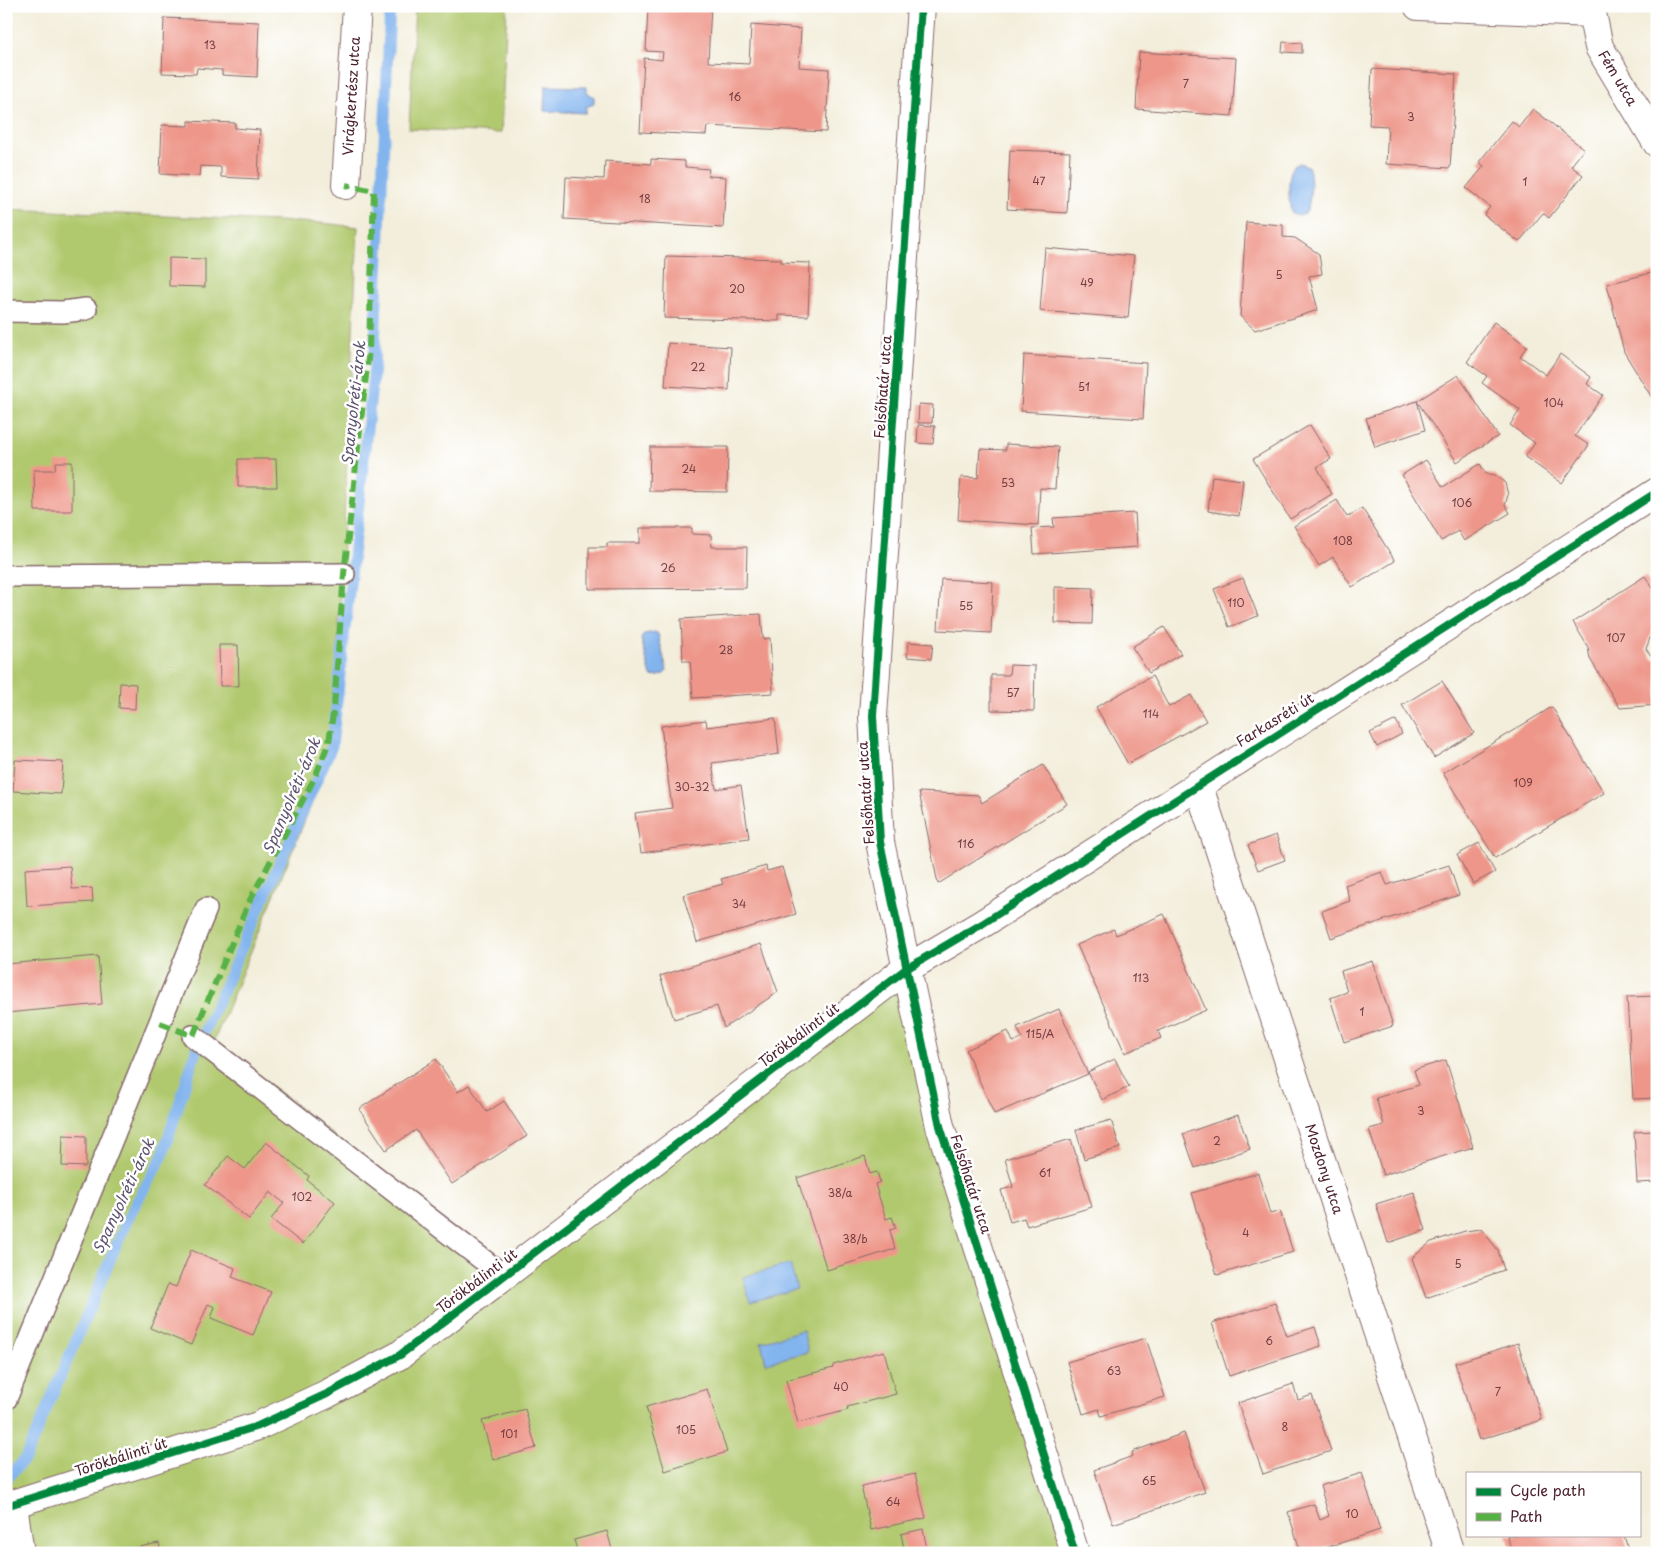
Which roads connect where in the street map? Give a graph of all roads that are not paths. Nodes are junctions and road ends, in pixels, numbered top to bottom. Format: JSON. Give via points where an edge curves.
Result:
{"nodes":[{"id":1,"x":357,"y":6,"type":"edge"},
{"id":2,"x":922,"y":6,"type":"edge"},
{"id":3,"x":1418,"y":6,"type":"edge"},
{"id":4,"x":1593,"y":10,"type":"edge"},
{"id":5,"x":1657,"y":143,"type":"edge"},
{"id":6,"x":346,"y":186,"type":"dead end"},
{"id":7,"x":86,"y":309,"type":"dead end"},
{"id":8,"x":6,"y":311,"type":"edge"},
{"id":9,"x":1657,"y":492,"type":"edge"},
{"id":10,"x":344,"y":574,"type":"dead end"},
{"id":11,"x":6,"y":576,"type":"edge"},
{"id":12,"x":1198,"y":784,"type":"junction"},
{"id":13,"x":206,"y":909,"type":"dead end"},
{"id":14,"x":906,"y":969,"type":"junction"},
{"id":15,"x":201,"y":1042,"type":"dead end"},
{"id":16,"x":504,"y":1276,"type":"junction"},
{"id":17,"x":6,"y":1399,"type":"edge"},
{"id":18,"x":9,"y":1505,"type":"edge"},
{"id":19,"x":20,"y":1553,"type":"edge"},
{"id":20,"x":1075,"y":1553,"type":"edge"},
{"id":21,"x":1450,"y":1553,"type":"edge"}],
"edges":[{"from":1,"to":6,"type":"street","name":"Virágkertész utca"},
{"from":2,"to":14,"type":"street","name":"Felsőhatár utca","via":[[873,716],[880,842]]},
{"from":3,"to":4,"type":"street"},
{"from":4,"to":5,"type":"street","name":"Fém utca","via":[[1599,47]]},
{"from":7,"to":8,"type":"lane"},
{"from":9,"to":12,"type":"street","name":"Farkasréti út"},
{"from":10,"to":11,"type":"lane"},
{"from":12,"to":14,"type":"street","name":"Farkasréti út","via":[[982,924]]},
{"from":12,"to":21,"type":"street","name":"Mozdony utca"},
{"from":13,"to":17,"type":"lane"},
{"from":14,"to":16,"type":"street","name":"Törökbálinti út"},
{"from":14,"to":20,"type":"street","name":"Felsőhatár utca","via":[[940,1126]]},
{"from":15,"to":16,"type":"lane"},
{"from":16,"to":18,"type":"street","name":"Törökbálinti út","via":[[400,1355],[258,1426]]},
{"from":18,"to":19,"type":"street"}]}
